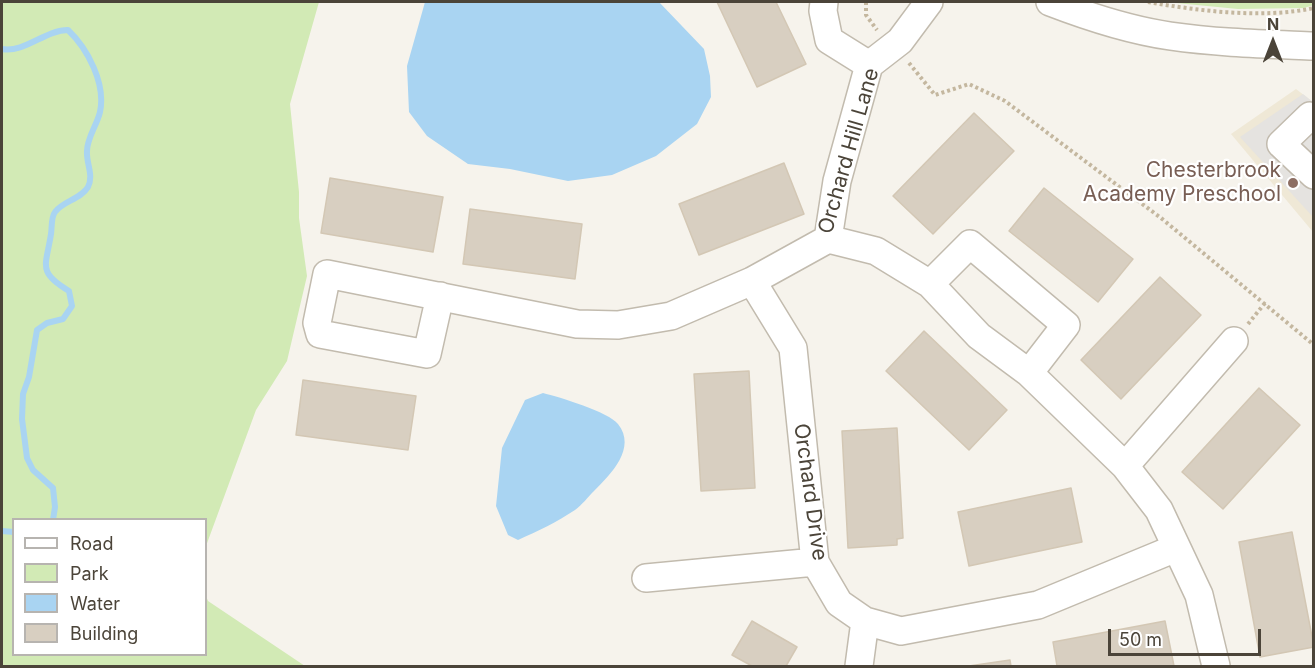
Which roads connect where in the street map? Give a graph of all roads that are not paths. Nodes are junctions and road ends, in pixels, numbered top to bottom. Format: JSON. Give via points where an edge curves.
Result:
{"nodes":[{"id":1,"x":824,"y":2,"type":"edge"},
{"id":2,"x":929,"y":2,"type":"edge"},
{"id":3,"x":1050,"y":2,"type":"edge"},
{"id":4,"x":1314,"y":46,"type":"edge"},
{"id":5,"x":869,"y":64,"type":"junction"},
{"id":6,"x":1314,"y":117,"type":"edge"},
{"id":7,"x":1314,"y":175,"type":"edge"},
{"id":8,"x":828,"y":238,"type":"junction"},
{"id":9,"x":752,"y":281,"type":"junction"},
{"id":10,"x":930,"y":284,"type":"junction"},
{"id":11,"x":440,"y":296,"type":"junction"},
{"id":12,"x":1234,"y":341,"type":"dead end"},
{"id":13,"x":1029,"y":373,"type":"junction"},
{"id":14,"x":1125,"y":466,"type":"junction"},
{"id":15,"x":1176,"y":548,"type":"junction"},
{"id":16,"x":815,"y":562,"type":"junction"},
{"id":17,"x":646,"y":578,"type":"dead end"},
{"id":18,"x":865,"y":621,"type":"junction"},
{"id":19,"x":859,"y":666,"type":"edge"},
{"id":20,"x":1216,"y":666,"type":"edge"}],
"edges":[{"from":1,"to":5,"type":"street","via":[[829,40]]},
{"from":2,"to":5,"type":"street","name":"Orchard Hill Lane","via":[[900,41]]},
{"from":3,"to":4,"type":"street","via":[[1091,17],[1170,36]]},
{"from":5,"to":8,"type":"street","name":"Orchard Hill Lane","via":[[837,181]]},
{"from":6,"to":7,"type":"street","via":[[1281,144]]},
{"from":8,"to":9,"type":"street","name":"Orchard Hill Lane"},
{"from":8,"to":10,"type":"street","via":[[876,251]]},
{"from":9,"to":11,"type":"street","name":"Orchard Hill Lane","via":[[671,316],[618,325],[577,324]]},
{"from":9,"to":16,"type":"street","name":"Orchard Drive","via":[[793,348]]},
{"from":10,"to":13,"type":"street","via":[[980,336]]},
{"from":10,"to":13,"type":"street","via":[[970,244],[1066,325]]},
{"from":11,"to":11,"type":"street","name":"Orchard Hill Lane","via":[[327,274],[317,322],[320,334],[427,354]]},
{"from":12,"to":14,"type":"street"},
{"from":13,"to":14,"type":"street"},
{"from":14,"to":15,"type":"street","via":[[1159,510]]},
{"from":15,"to":18,"type":"street","name":"Orchard Drive","via":[[1038,605],[901,631]]},
{"from":15,"to":20,"type":"street","via":[[1199,595]]},
{"from":16,"to":17,"type":"street"},
{"from":16,"to":18,"type":"street","name":"Orchard Drive","via":[[838,603]]},
{"from":18,"to":19,"type":"street"}]}
